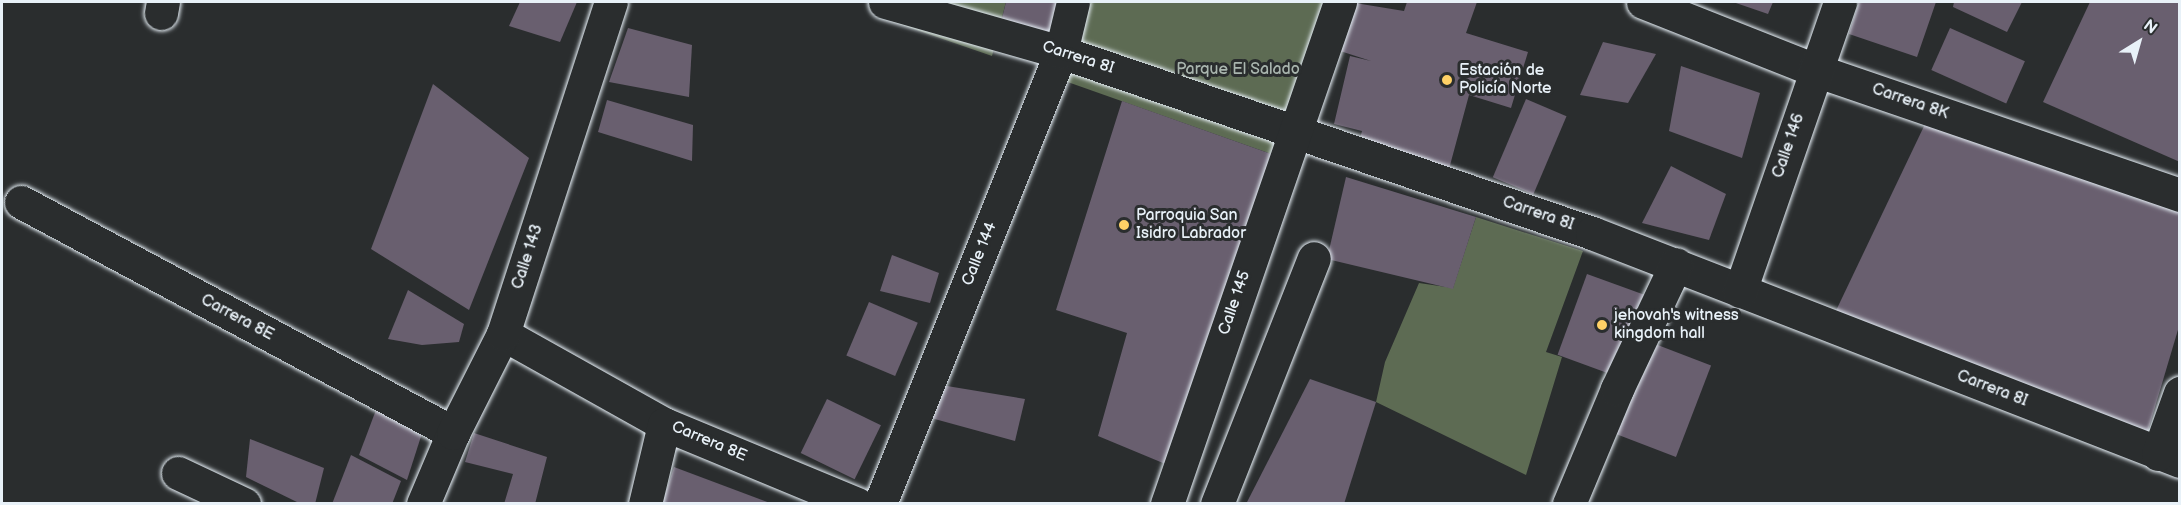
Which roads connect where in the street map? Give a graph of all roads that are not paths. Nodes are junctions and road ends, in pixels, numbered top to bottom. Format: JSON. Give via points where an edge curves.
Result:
{"nodes":[{"id":1,"x":611,"y":2,"type":"edge"},
{"id":2,"x":885,"y":2,"type":"edge"},
{"id":3,"x":1073,"y":2,"type":"edge"},
{"id":4,"x":1340,"y":2,"type":"edge"},
{"id":5,"x":1643,"y":2,"type":"edge"},
{"id":6,"x":1840,"y":2,"type":"edge"},
{"id":7,"x":1061,"y":52,"type":"junction"},
{"id":8,"x":1815,"y":70,"type":"junction"},
{"id":9,"x":1294,"y":132,"type":"junction"},
{"id":10,"x":2180,"y":195,"type":"edge"},
{"id":11,"x":21,"y":202,"type":"dead end"},
{"id":12,"x":1314,"y":258,"type":"dead end"},
{"id":13,"x":1676,"y":264,"type":"junction"},
{"id":14,"x":1740,"y":291,"type":"junction"},
{"id":15,"x":504,"y":334,"type":"junction"},
{"id":16,"x":2180,"y":393,"type":"edge"},
{"id":17,"x":664,"y":423,"type":"junction"},
{"id":18,"x":453,"y":434,"type":"junction"},
{"id":19,"x":2169,"y":457,"type":"edge"},
{"id":20,"x":178,"y":474,"type":"dead end"},
{"id":21,"x":244,"y":504,"type":"edge"},
{"id":22,"x":423,"y":504,"type":"edge"},
{"id":23,"x":645,"y":504,"type":"edge"},
{"id":24,"x":857,"y":504,"type":"edge"},
{"id":25,"x":880,"y":504,"type":"edge"},
{"id":26,"x":1167,"y":504,"type":"edge"},
{"id":27,"x":1217,"y":504,"type":"edge"},
{"id":28,"x":1569,"y":504,"type":"edge"}],
"edges":[{"from":1,"to":15,"type":"street","name":"Calle 143"},
{"from":2,"to":7,"type":"street","name":"Carrera 8I"},
{"from":3,"to":7,"type":"street","name":"Calle 144"},
{"from":4,"to":9,"type":"street","name":"Calle 145"},
{"from":5,"to":8,"type":"street","name":"Carrera 8K"},
{"from":6,"to":8,"type":"street","name":"Calle 146"},
{"from":7,"to":9,"type":"street","name":"Carrera 8I"},
{"from":7,"to":25,"type":"street","name":"Calle 144"},
{"from":8,"to":10,"type":"street","name":"Carrera 8K"},
{"from":8,"to":14,"type":"street","name":"Calle 146"},
{"from":9,"to":13,"type":"street","name":"Carrera 8I"},
{"from":9,"to":26,"type":"street","name":"Calle 145"},
{"from":11,"to":18,"type":"street","name":"Carrera 8E"},
{"from":12,"to":27,"type":"street"},
{"from":13,"to":14,"type":"street","name":"Carrera 8I"},
{"from":13,"to":28,"type":"street"},
{"from":14,"to":19,"type":"street","name":"Carrera 8I"},
{"from":15,"to":17,"type":"street","name":"Carrera 8E"},
{"from":15,"to":18,"type":"street","name":"Calle 143"},
{"from":16,"to":19,"type":"street"},
{"from":17,"to":23,"type":"street"},
{"from":17,"to":24,"type":"street","name":"Carrera 8E"},
{"from":18,"to":22,"type":"street","name":"Calle 143"},
{"from":20,"to":21,"type":"street"}]}
